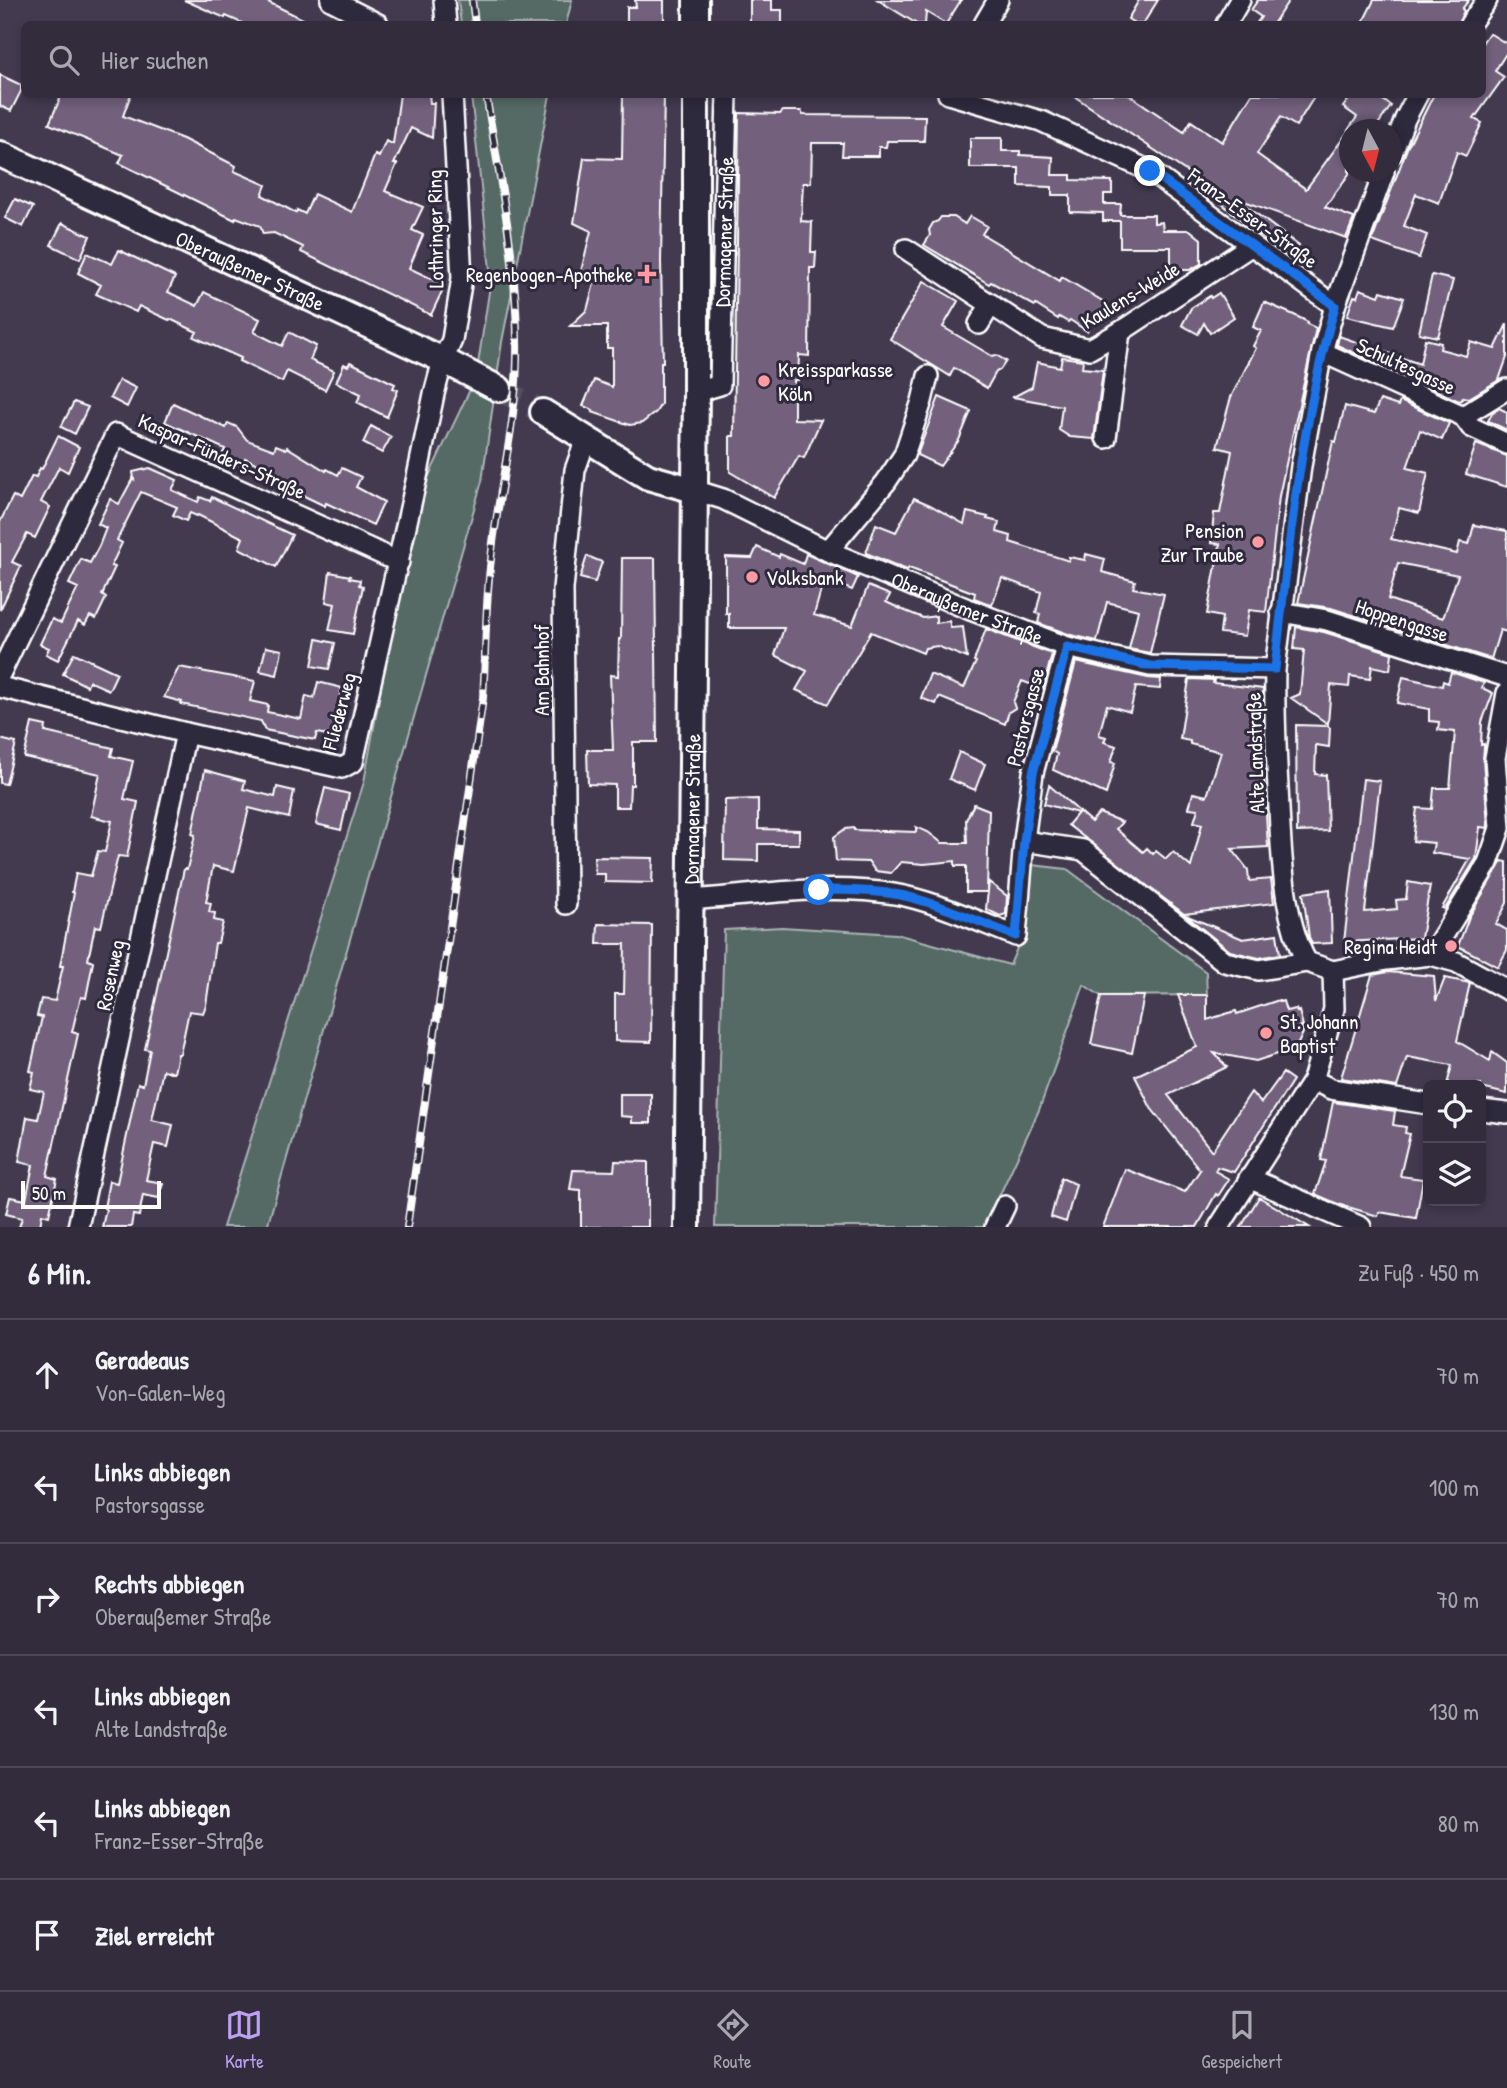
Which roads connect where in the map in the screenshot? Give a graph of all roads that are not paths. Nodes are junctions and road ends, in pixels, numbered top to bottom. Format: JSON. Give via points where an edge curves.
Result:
{"nodes":[{"id":1,"x":331,"y":0,"type":"edge"},
{"id":2,"x":444,"y":0,"type":"edge"},
{"id":3,"x":696,"y":0,"type":"edge"},
{"id":4,"x":998,"y":0,"type":"edge"},
{"id":5,"x":1240,"y":0,"type":"edge"},
{"id":6,"x":1487,"y":0,"type":"edge"},
{"id":7,"x":372,"y":21,"type":"edge"},
{"id":8,"x":446,"y":21,"type":"edge"},
{"id":9,"x":696,"y":21,"type":"edge"},
{"id":10,"x":986,"y":21,"type":"edge"},
{"id":11,"x":1232,"y":21,"type":"edge"},
{"id":12,"x":1472,"y":21,"type":"edge"},
{"id":13,"x":452,"y":98,"type":"edge"},
{"id":14,"x":696,"y":98,"type":"edge"},
{"id":15,"x":727,"y":98,"type":"edge"},
{"id":16,"x":961,"y":98,"type":"edge"},
{"id":17,"x":1416,"y":98,"type":"edge"},
{"id":18,"x":1402,"y":126,"type":"edge"},
{"id":19,"x":0,"y":154,"type":"edge"},
{"id":20,"x":1380,"y":182,"type":"edge"},
{"id":21,"x":1252,"y":245,"type":"junction"},
{"id":22,"x":906,"y":249,"type":"dead end"},
{"id":23,"x":991,"y":304,"type":"junction"},
{"id":24,"x":1335,"y":306,"type":"junction"},
{"id":25,"x":979,"y":324,"type":"dead end"},
{"id":26,"x":1120,"y":332,"type":"junction"},
{"id":27,"x":1322,"y":352,"type":"junction"},
{"id":28,"x":443,"y":360,"type":"junction"},
{"id":29,"x":929,"y":376,"type":"dead end"},
{"id":30,"x":1507,"y":388,"type":"edge"},
{"id":31,"x":499,"y":389,"type":"tunnel mouth"},
{"id":32,"x":696,"y":392,"type":"junction"},
{"id":33,"x":543,"y":412,"type":"tunnel mouth"},
{"id":34,"x":1463,"y":416,"type":"junction"},
{"id":35,"x":1106,"y":438,"type":"dead end"},
{"id":36,"x":586,"y":439,"type":"junction"},
{"id":37,"x":1507,"y":443,"type":"edge"},
{"id":38,"x":694,"y":490,"type":"junction"},
{"id":39,"x":828,"y":551,"type":"junction"},
{"id":40,"x":399,"y":562,"type":"junction"},
{"id":41,"x":1281,"y":612,"type":"junction"},
{"id":42,"x":1067,"y":647,"type":"junction"},
{"id":43,"x":1275,"y":669,"type":"junction"},
{"id":44,"x":0,"y":674,"type":"edge"},
{"id":45,"x":1507,"y":677,"type":"edge"},
{"id":46,"x":0,"y":688,"type":"edge"},
{"id":47,"x":1507,"y":693,"type":"edge"},
{"id":48,"x":186,"y":733,"type":"junction"},
{"id":49,"x":1024,"y":841,"type":"junction"},
{"id":50,"x":690,"y":900,"type":"junction"},
{"id":51,"x":566,"y":904,"type":"dead end"},
{"id":52,"x":1431,"y":955,"type":"junction"},
{"id":53,"x":1307,"y":962,"type":"junction"},
{"id":54,"x":1333,"y":971,"type":"junction"},
{"id":55,"x":1507,"y":990,"type":"edge"},
{"id":56,"x":1312,"y":1080,"type":"junction"},
{"id":57,"x":1423,"y":1103,"type":"edge"},
{"id":58,"x":1486,"y":1110,"type":"edge"},
{"id":59,"x":1507,"y":1112,"type":"edge"},
{"id":60,"x":1249,"y":1178,"type":"junction"},
{"id":61,"x":1005,"y":1206,"type":"dead end"},
{"id":62,"x":78,"y":1227,"type":"edge"},
{"id":63,"x":687,"y":1227,"type":"edge"},
{"id":64,"x":995,"y":1227,"type":"edge"},
{"id":65,"x":1219,"y":1227,"type":"edge"},
{"id":66,"x":1361,"y":1227,"type":"edge"}],
"edges":[{"from":1,"to":7,"type":"street"},
{"from":2,"to":8,"type":"street"},
{"from":3,"to":9,"type":"main road"},
{"from":4,"to":10,"type":"street"},
{"from":5,"to":11,"type":"street"},
{"from":6,"to":12,"type":"street"},
{"from":13,"to":28,"type":"street","name":"Lothringer Ring","via":[[462,278],[452,340]]},
{"from":14,"to":32,"type":"main road","name":"Dormagener Straße"},
{"from":15,"to":32,"type":"street","name":"Dormagener Straße","via":[[720,385]]},
{"from":16,"to":21,"type":"street","name":"Franz-Esser-Straße","via":[[1041,121],[1150,171]]},
{"from":17,"to":18,"type":"street"},
{"from":19,"to":28,"type":"main road","name":"Oberaußemer Straße"},
{"from":20,"to":24,"type":"street","name":"Alte Landstraße"},
{"from":21,"to":24,"type":"street","name":"Franz-Esser-Straße"},
{"from":21,"to":26,"type":"street","name":"Kaulens-Weide"},
{"from":22,"to":23,"type":"street","name":"Kaulens-Weide"},
{"from":23,"to":25,"type":"street"},
{"from":23,"to":26,"type":"street","name":"Kaulens-Weide","via":[[1042,338],[1090,349]]},
{"from":24,"to":27,"type":"street","name":"Alte Landstraße"},
{"from":26,"to":35,"type":"street"},
{"from":27,"to":34,"type":"street","name":"Schultesgasse"},
{"from":27,"to":41,"type":"street","name":"Alte Landstraße","via":[[1292,473]]},
{"from":28,"to":31,"type":"main road","name":"Oberaußemer Straße"},
{"from":28,"to":40,"type":"street","name":"Fliederweg"},
{"from":29,"to":39,"type":"street","via":[[904,455]]},
{"from":30,"to":34,"type":"street","name":"Schultesgasse"},
{"from":32,"to":38,"type":"main road","name":"Dormagener Straße"},
{"from":33,"to":36,"type":"main road","name":"Oberaußemer Straße"},
{"from":34,"to":37,"type":"street","via":[[1471,427]]},
{"from":36,"to":38,"type":"main road","name":"Oberaußemer Straße","via":[[648,477]]},
{"from":36,"to":51,"type":"street","name":"Am Bahnhof","via":[[575,470],[563,589]]},
{"from":38,"to":39,"type":"street","name":"Oberaußemer Straße","via":[[723,499]]},
{"from":38,"to":50,"type":"main road","name":"Dormagener Straße"},
{"from":39,"to":42,"type":"street","name":"Oberaußemer Straße"},
{"from":40,"to":44,"type":"street","name":"Kaspar-Fünders-Straße","via":[[116,434]]},
{"from":40,"to":48,"type":"street","name":"Fliederweg","via":[[353,762],[342,768]]},
{"from":41,"to":43,"type":"street","name":"Alte Landstraße"},
{"from":41,"to":45,"type":"street","name":"Hoppengasse","via":[[1327,620]]},
{"from":42,"to":43,"type":"street","name":"Oberaußemer Straße","via":[[1150,666]]},
{"from":42,"to":49,"type":"street","name":"Pastorsgasse","via":[[1033,773]]},
{"from":43,"to":53,"type":"street","name":"Alte Landstraße","via":[[1281,845],[1287,897],[1299,948]]},
{"from":46,"to":48,"type":"street","name":"Fliederweg"},
{"from":47,"to":52,"type":"street","via":[[1495,758],[1500,828],[1488,863]]},
{"from":48,"to":62,"type":"street","name":"Rosenweg"},
{"from":49,"to":50,"type":"street","name":"Pastorsgasse","via":[[1016,936],[920,900],[869,891],[819,890]]},
{"from":49,"to":53,"type":"street","via":[[1083,849],[1224,962],[1259,970]]},
{"from":50,"to":63,"type":"main road","name":"Dormagener Straße"},
{"from":52,"to":54,"type":"street"},
{"from":52,"to":55,"type":"street","via":[[1457,962]]},
{"from":53,"to":54,"type":"street"},
{"from":54,"to":56,"type":"street","via":[[1334,1009]]},
{"from":56,"to":57,"type":"street","via":[[1331,1089]]},
{"from":56,"to":60,"type":"street"},
{"from":58,"to":59,"type":"street"},
{"from":60,"to":65,"type":"street"},
{"from":60,"to":66,"type":"street"},
{"from":61,"to":64,"type":"street"}]}
